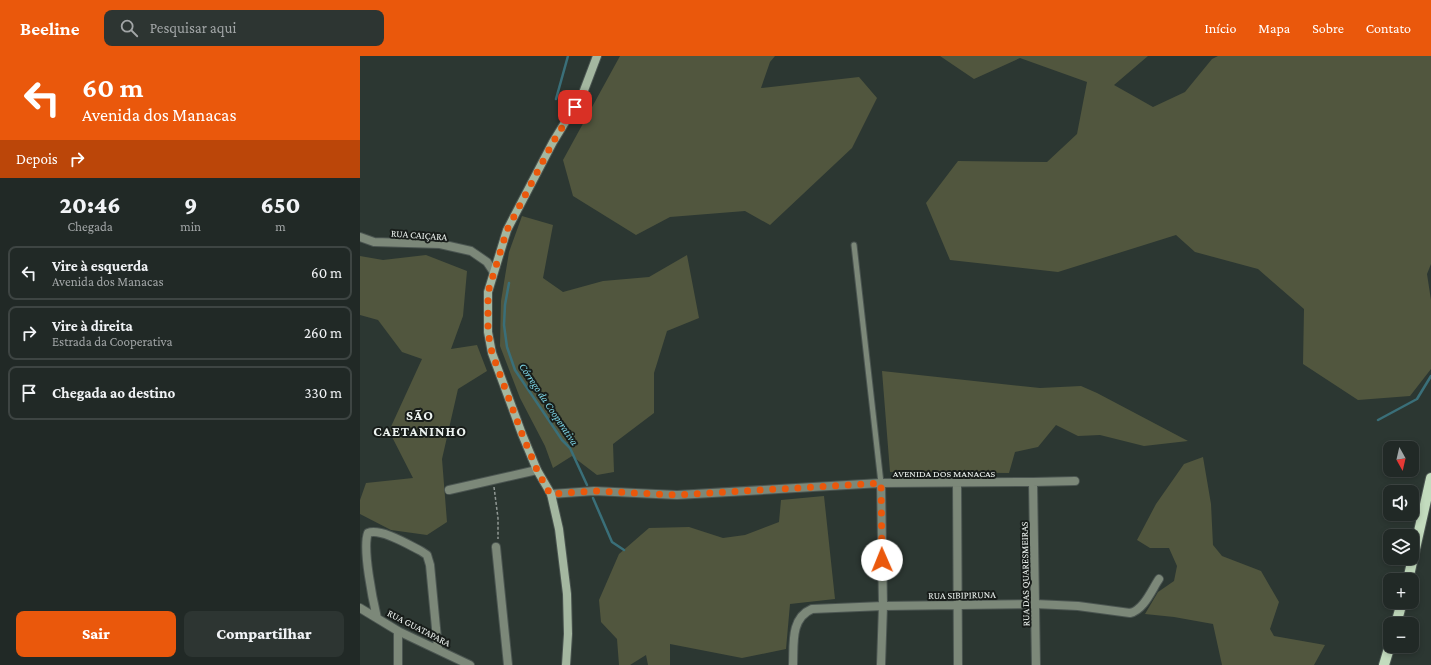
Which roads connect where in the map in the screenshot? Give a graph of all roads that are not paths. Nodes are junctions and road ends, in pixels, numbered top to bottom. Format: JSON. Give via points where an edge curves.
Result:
{"nodes":[{"id":1,"x":597,"y":56,"type":"edge"},
{"id":2,"x":360,"y":237,"type":"edge"},
{"id":3,"x":854,"y":245,"type":"dead end"},
{"id":4,"x":493,"y":271,"type":"junction"},
{"id":5,"x":537,"y":470,"type":"junction"},
{"id":6,"x":1431,"y":478,"type":"edge"},
{"id":7,"x":1075,"y":481,"type":"dead end"},
{"id":8,"x":958,"y":482,"type":"junction"},
{"id":9,"x":1033,"y":482,"type":"junction"},
{"id":10,"x":881,"y":483,"type":"junction"},
{"id":11,"x":449,"y":490,"type":"dead end"},
{"id":12,"x":550,"y":494,"type":"junction"},
{"id":13,"x":496,"y":547,"type":"road end"},
{"id":14,"x":1410,"y":573,"type":"edge"},
{"id":15,"x":1159,"y":579,"type":"dead end"},
{"id":16,"x":1035,"y":604,"type":"junction"},
{"id":17,"x":957,"y":605,"type":"junction"},
{"id":18,"x":883,"y":606,"type":"junction"},
{"id":19,"x":360,"y":608,"type":"edge"},
{"id":20,"x":377,"y":618,"type":"junction"},
{"id":21,"x":398,"y":631,"type":"junction"},
{"id":22,"x":438,"y":649,"type":"junction"},
{"id":23,"x":1388,"y":653,"type":"edge"},
{"id":24,"x":398,"y":665,"type":"edge"},
{"id":25,"x":470,"y":665,"type":"edge"},
{"id":26,"x":508,"y":665,"type":"edge"},
{"id":27,"x":566,"y":665,"type":"edge"},
{"id":28,"x":793,"y":665,"type":"edge"},
{"id":29,"x":881,"y":665,"type":"edge"},
{"id":30,"x":958,"y":665,"type":"edge"},
{"id":31,"x":1036,"y":665,"type":"edge"},
{"id":32,"x":1384,"y":665,"type":"edge"}],
"edges":[{"from":1,"to":4,"type":"main road","via":[[583,93],[553,142],[507,230]]},
{"from":2,"to":4,"type":"street","name":"RUA CAIÇARA","via":[[374,242],[440,244],[471,251]]},
{"from":3,"to":10,"type":"lane"},
{"from":4,"to":5,"type":"main road","via":[[487,309],[492,353]]},
{"from":5,"to":11,"type":"street"},
{"from":5,"to":12,"type":"main road"},
{"from":6,"to":14,"type":"main road"},
{"from":7,"to":9,"type":"street","name":"AVENIDA DOS MANACAS"},
{"from":8,"to":9,"type":"street","name":"AVENIDA DOS MANACAS"},
{"from":8,"to":10,"type":"street","name":"AVENIDA DOS MANACAS"},
{"from":8,"to":17,"type":"street"},
{"from":9,"to":16,"type":"street","name":"RUA DAS QUARESMEIRAS"},
{"from":10,"to":12,"type":"street","name":"AVENIDA DOS MANACAS","via":[[677,495],[594,491]]},
{"from":10,"to":18,"type":"street"},
{"from":12,"to":27,"type":"main road","via":[[559,529],[567,594]]},
{"from":13,"to":26,"type":"street"},
{"from":15,"to":16,"type":"street","name":"RUA SIBIPIRUNA","via":[[1144,603],[1134,612]]},
{"from":16,"to":17,"type":"street","name":"RUA SIBIPIRUNA"},
{"from":16,"to":31,"type":"street","name":"RUA DAS QUARESMEIRAS"},
{"from":17,"to":18,"type":"street","name":"RUA SIBIPIRUNA"},
{"from":17,"to":30,"type":"street"},
{"from":18,"to":28,"type":"street","name":"RUA SIBIPIRUNA","via":[[806,611],[797,620],[795,628]]},
{"from":18,"to":29,"type":"street"},
{"from":19,"to":20,"type":"street","name":"RUA GUATAPARA"},
{"from":20,"to":21,"type":"street","name":"RUA GUATAPARA"},
{"from":20,"to":22,"type":"street","via":[[366,548],[368,533],[376,531],[427,555]]},
{"from":21,"to":22,"type":"street","name":"RUA GUATAPARA"},
{"from":21,"to":24,"type":"street"},
{"from":22,"to":25,"type":"street","name":"RUA GUATAPARA"},
{"from":23,"to":32,"type":"main road"}]}
